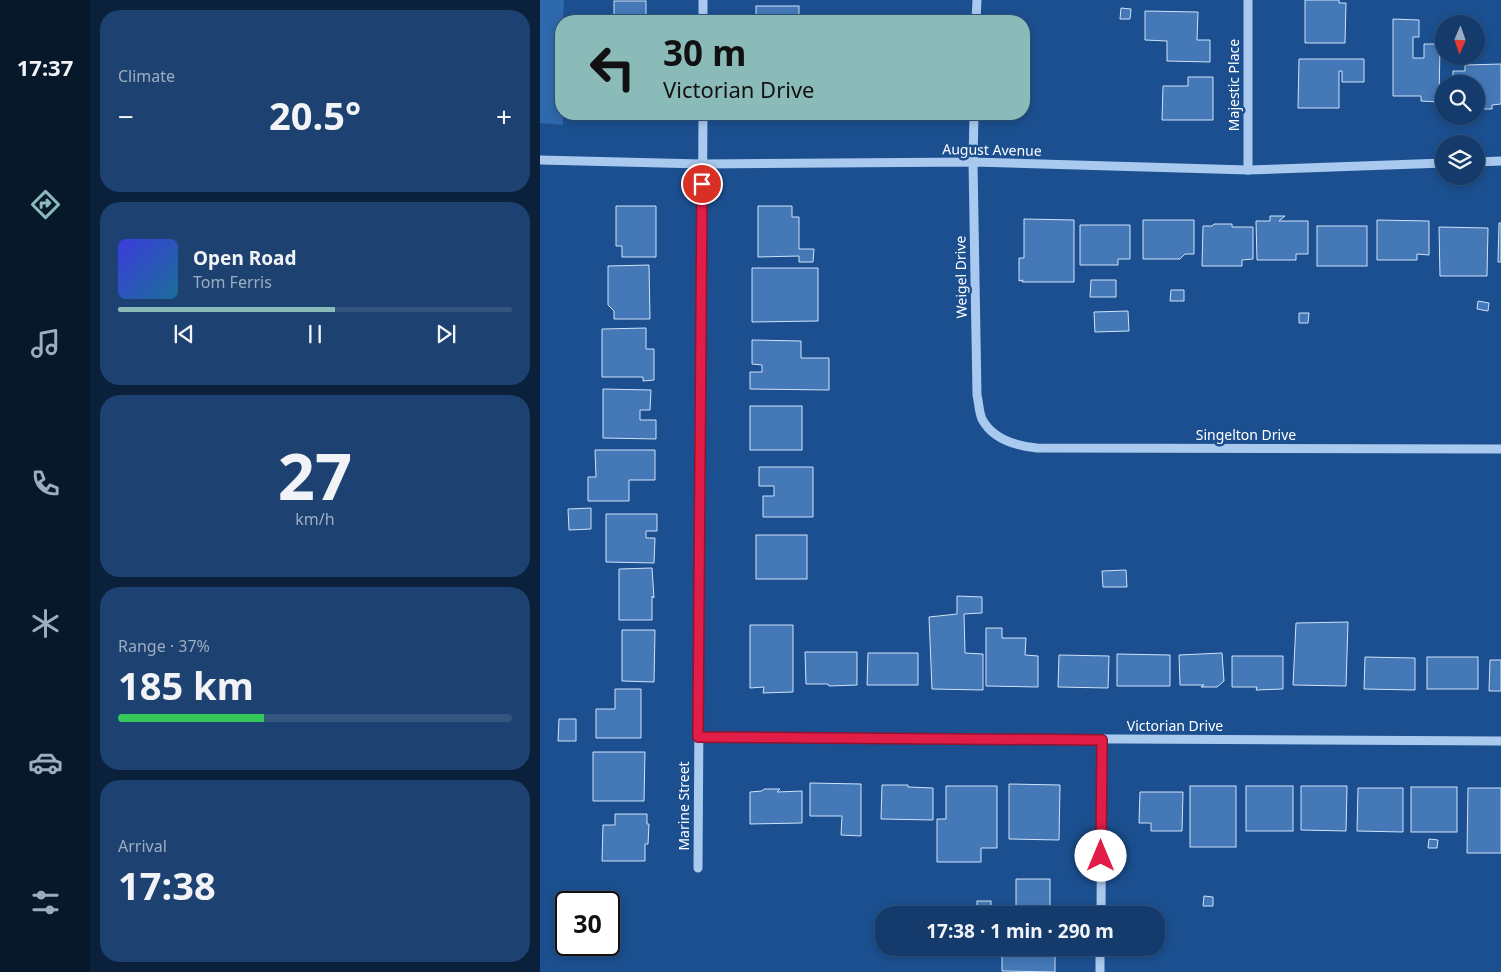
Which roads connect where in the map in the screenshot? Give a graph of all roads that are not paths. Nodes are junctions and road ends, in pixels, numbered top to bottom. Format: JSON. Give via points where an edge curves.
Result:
{"nodes":[{"id":1,"x":703,"y":0,"type":"edge"},
{"id":2,"x":977,"y":0,"type":"edge"},
{"id":3,"x":1248,"y":0,"type":"edge"},
{"id":4,"x":703,"y":15,"type":"edge"},
{"id":5,"x":976,"y":15,"type":"edge"},
{"id":6,"x":702,"y":120,"type":"edge"},
{"id":7,"x":974,"y":120,"type":"edge"},
{"id":8,"x":540,"y":160,"type":"edge"},
{"id":9,"x":1501,"y":161,"type":"edge"},
{"id":10,"x":973,"y":162,"type":"junction"},
{"id":11,"x":1485,"y":162,"type":"edge"},
{"id":12,"x":1435,"y":163,"type":"edge"},
{"id":13,"x":702,"y":164,"type":"junction"},
{"id":14,"x":1248,"y":170,"type":"junction"},
{"id":15,"x":994,"y":434,"type":"joint"},
{"id":16,"x":1501,"y":450,"type":"edge"},
{"id":17,"x":698,"y":737,"type":"junction"},
{"id":18,"x":1102,"y":740,"type":"junction"},
{"id":19,"x":1501,"y":741,"type":"edge"},
{"id":20,"x":698,"y":868,"type":"dead end"},
{"id":21,"x":1101,"y":906,"type":"edge"},
{"id":22,"x":1100,"y":956,"type":"edge"},
{"id":23,"x":1100,"y":972,"type":"edge"}],
"edges":[{"from":1,"to":4,"type":"street"},
{"from":2,"to":5,"type":"street"},
{"from":3,"to":14,"type":"street","name":"Majestic Place"},
{"from":6,"to":13,"type":"street","name":"Marine Street"},
{"from":7,"to":10,"type":"street","name":"Weigel Drive"},
{"from":8,"to":13,"type":"street","name":"August Avenue"},
{"from":9,"to":11,"type":"street"},
{"from":10,"to":13,"type":"street","name":"August Avenue"},
{"from":10,"to":14,"type":"street","name":"August Avenue"},
{"from":10,"to":15,"type":"street","name":"Weigel Drive","via":[[977,395],[982,419]]},
{"from":12,"to":14,"type":"street","name":"August Avenue"},
{"from":13,"to":17,"type":"street","name":"Marine Street"},
{"from":15,"to":16,"type":"street","name":"Singelton Drive","via":[[1018,446],[1038,448]]},
{"from":17,"to":18,"type":"street","name":"Victorian Drive"},
{"from":17,"to":20,"type":"street","name":"Marine Street"},
{"from":18,"to":19,"type":"street","name":"Victorian Drive"},
{"from":18,"to":21,"type":"street"},
{"from":22,"to":23,"type":"street"}]}
